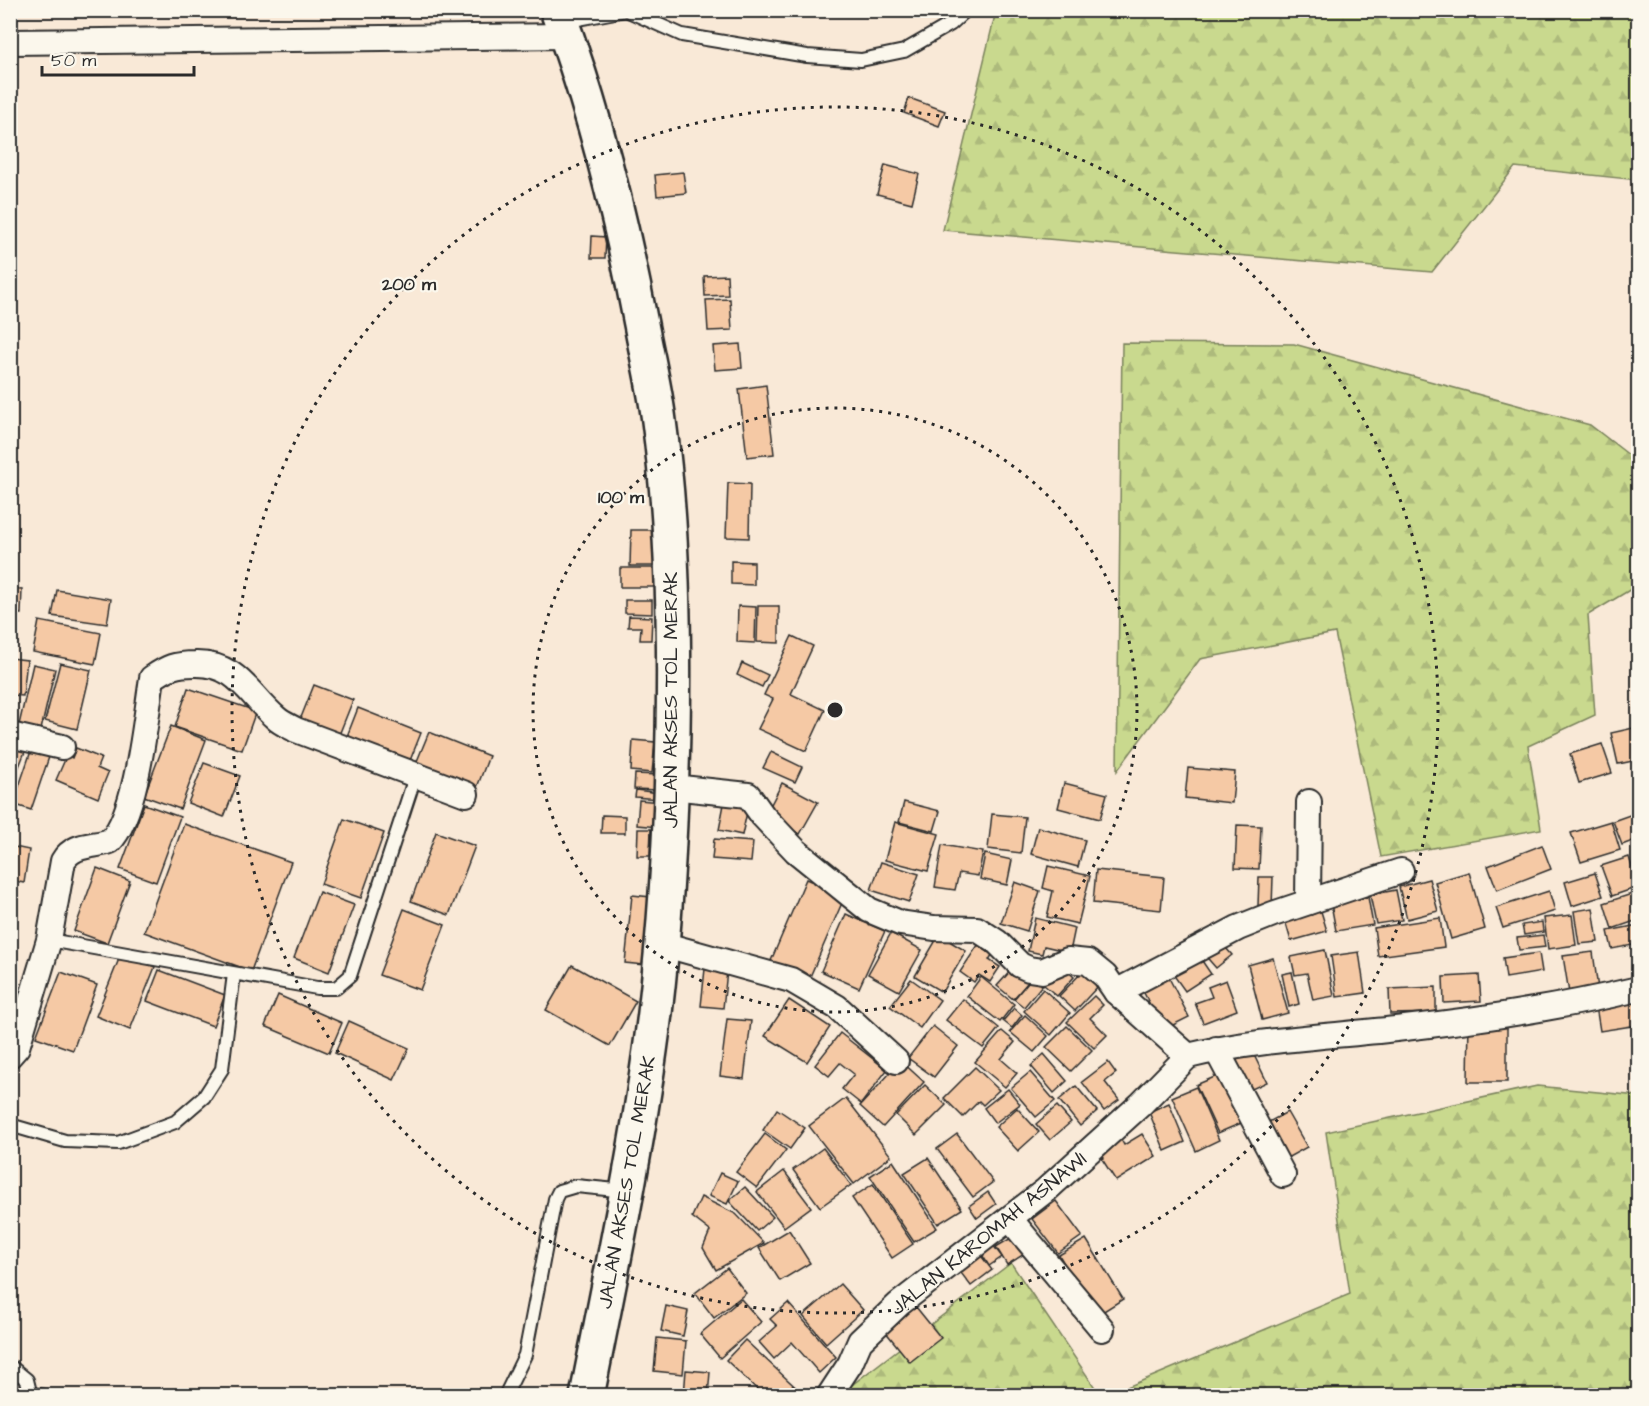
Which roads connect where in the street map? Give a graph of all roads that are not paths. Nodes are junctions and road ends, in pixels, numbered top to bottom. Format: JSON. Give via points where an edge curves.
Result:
{"nodes":[{"id":1,"x":626,"y":10,"type":"edge"},
{"id":2,"x":966,"y":10,"type":"edge"},
{"id":3,"x":562,"y":23,"type":"edge"},
{"id":4,"x":10,"y":42,"type":"edge"},
{"id":5,"x":10,"y":735,"type":"edge"},
{"id":6,"x":62,"y":747,"type":"dead end"},
{"id":7,"x":416,"y":774,"type":"junction"},
{"id":8,"x":672,"y":787,"type":"junction"},
{"id":9,"x":466,"y":794,"type":"dead end"},
{"id":10,"x":1309,"y":802,"type":"dead end"},
{"id":11,"x":1401,"y":871,"type":"dead end"},
{"id":12,"x":1308,"y":902,"type":"junction"},
{"id":13,"x":49,"y":940,"type":"junction"},
{"id":14,"x":662,"y":944,"type":"junction"},
{"id":15,"x":234,"y":974,"type":"junction"},
{"id":16,"x":1638,"y":989,"type":"edge"},
{"id":17,"x":1116,"y":992,"type":"junction"},
{"id":18,"x":1216,"y":1049,"type":"junction"},
{"id":19,"x":10,"y":1055,"type":"edge"},
{"id":20,"x":1188,"y":1056,"type":"junction"},
{"id":21,"x":896,"y":1061,"type":"dead end"},
{"id":22,"x":10,"y":1125,"type":"edge"},
{"id":23,"x":1283,"y":1175,"type":"dead end"},
{"id":24,"x":626,"y":1191,"type":"junction"},
{"id":25,"x":1010,"y":1219,"type":"junction"},
{"id":26,"x":1102,"y":1329,"type":"dead end"},
{"id":27,"x":10,"y":1366,"type":"edge"},
{"id":28,"x":31,"y":1395,"type":"edge"},
{"id":29,"x":45,"y":1395,"type":"edge"},
{"id":30,"x":505,"y":1395,"type":"edge"},
{"id":31,"x":587,"y":1395,"type":"edge"},
{"id":32,"x":829,"y":1395,"type":"edge"}],
"edges":[{"from":1,"to":2,"type":"lane","via":[[682,35],[807,56],[861,60],[904,51],[951,24]]},
{"from":1,"to":3,"type":"lane"},
{"from":3,"to":4,"type":"street"},
{"from":3,"to":8,"type":"highway","name":"JALAN AKSES TOL MERAK","via":[[617,205],[659,419],[669,522],[675,655]]},
{"from":5,"to":6,"type":"street"},
{"from":7,"to":9,"type":"street"},
{"from":7,"to":13,"type":"street","via":[[296,730],[277,719],[225,668],[205,664],[170,666],[152,678],[132,800],[122,826],[110,841],[76,848],[66,855]]},
{"from":7,"to":15,"type":"lane","via":[[350,976],[336,987],[317,988]]},
{"from":8,"to":14,"type":"highway","name":"JALAN AKSES TOL MERAK"},
{"from":8,"to":17,"type":"street","via":[[748,795],[796,851],[869,910],[900,923],[977,929],[1029,969],[1047,970],[1068,960],[1088,962],[1106,976]]},
{"from":10,"to":12,"type":"street"},
{"from":11,"to":12,"type":"street"},
{"from":12,"to":17,"type":"street","via":[[1238,928]]},
{"from":13,"to":15,"type":"lane"},
{"from":13,"to":19,"type":"street","via":[[17,1047]]},
{"from":14,"to":21,"type":"street","via":[[791,980],[837,1006]]},
{"from":14,"to":24,"type":"highway","name":"JALAN AKSES TOL MERAK","via":[[642,1103]]},
{"from":15,"to":22,"type":"lane","via":[[222,1070],[204,1097],[175,1122],[118,1143],[65,1141]]},
{"from":16,"to":18,"type":"street","via":[[1550,1009]]},
{"from":17,"to":20,"type":"street"},
{"from":18,"to":20,"type":"street"},
{"from":18,"to":23,"type":"street"},
{"from":20,"to":25,"type":"street","name":"JALAN KAROMAH ASNAWI","via":[[1140,1105]]},
{"from":24,"to":30,"type":"lane","via":[[576,1186],[559,1191],[525,1355]]},
{"from":24,"to":31,"type":"highway","name":"JALAN AKSES TOL MERAK"},
{"from":25,"to":26,"type":"street"},
{"from":25,"to":32,"type":"street","name":"JALAN KAROMAH ASNAWI","via":[[899,1304],[860,1341]]},
{"from":27,"to":28,"type":"lane","via":[[27,1380]]},
{"from":28,"to":29,"type":"lane"}]}
